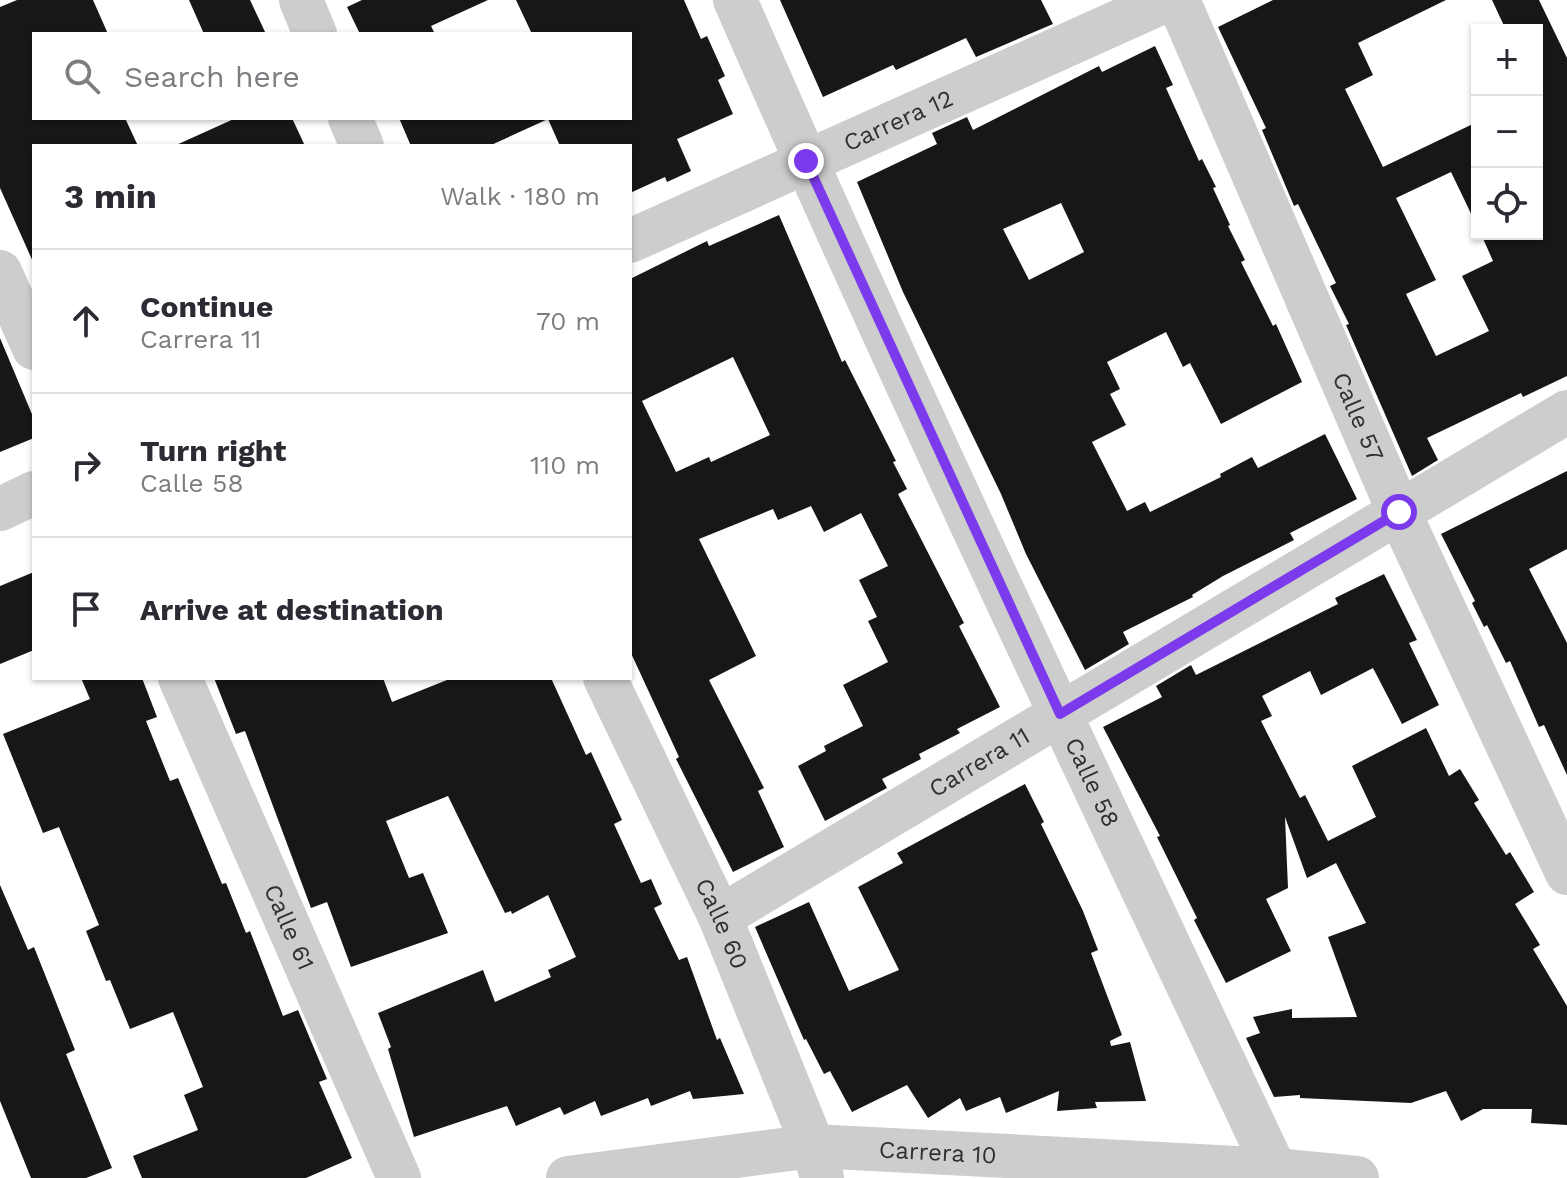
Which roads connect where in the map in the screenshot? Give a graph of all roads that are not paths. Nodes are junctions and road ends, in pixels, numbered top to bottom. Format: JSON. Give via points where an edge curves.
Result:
{"nodes":[{"id":1,"x":301,"y":0,"type":"edge"},
{"id":2,"x":735,"y":0,"type":"edge"},
{"id":3,"x":1167,"y":0,"type":"edge"},
{"id":4,"x":1178,"y":0,"type":"edge"},
{"id":5,"x":314,"y":32,"type":"edge"},
{"id":6,"x":351,"y":120,"type":"edge"},
{"id":7,"x":361,"y":144,"type":"edge"},
{"id":8,"x":806,"y":161,"type":"junction"},
{"id":9,"x":632,"y":240,"type":"edge"},
{"id":10,"x":0,"y":272,"type":"edge"},
{"id":11,"x":32,"y":344,"type":"edge"},
{"id":12,"x":1567,"y":412,"type":"edge"},
{"id":13,"x":32,"y":494,"type":"edge"},
{"id":14,"x":0,"y":509,"type":"edge"},
{"id":15,"x":1399,"y":512,"type":"junction"},
{"id":16,"x":181,"y":680,"type":"edge"},
{"id":17,"x":606,"y":680,"type":"edge"},
{"id":18,"x":1060,"y":714,"type":"junction"},
{"id":19,"x":1567,"y":873,"type":"edge"},
{"id":20,"x":720,"y":917,"type":"junction"},
{"id":21,"x":818,"y":1162,"type":"edge"},
{"id":22,"x":1275,"y":1170,"type":"junction"},
{"id":23,"x":1156,"y":1171,"type":"edge"},
{"id":24,"x":399,"y":1178,"type":"edge"},
{"id":25,"x":568,"y":1178,"type":"edge"},
{"id":26,"x":1357,"y":1178,"type":"edge"}],
"edges":[{"from":1,"to":5,"type":"street"},
{"from":2,"to":8,"type":"street","name":"Calle 58"},
{"from":3,"to":8,"type":"street","name":"Carrera 12"},
{"from":4,"to":15,"type":"street","name":"Calle 57"},
{"from":6,"to":7,"type":"street"},
{"from":8,"to":9,"type":"street","name":"Carrera 12"},
{"from":8,"to":18,"type":"street","name":"Calle 58"},
{"from":10,"to":11,"type":"street"},
{"from":12,"to":15,"type":"street","name":"Carrera 11"},
{"from":13,"to":14,"type":"street"},
{"from":15,"to":18,"type":"street","name":"Carrera 11"},
{"from":15,"to":19,"type":"street","name":"Calle 57"},
{"from":16,"to":24,"type":"street","name":"Calle 61"},
{"from":17,"to":20,"type":"street","name":"Calle 60"},
{"from":18,"to":20,"type":"street","name":"Carrera 11"},
{"from":18,"to":22,"type":"street","name":"Calle 58"},
{"from":20,"to":21,"type":"street","name":"Calle 60"},
{"from":21,"to":23,"type":"street","name":"Carrera 10"},
{"from":21,"to":25,"type":"street","name":"Carrera 10"},
{"from":22,"to":23,"type":"street","name":"Carrera 10"},
{"from":22,"to":26,"type":"street","name":"Carrera 10"}]}
